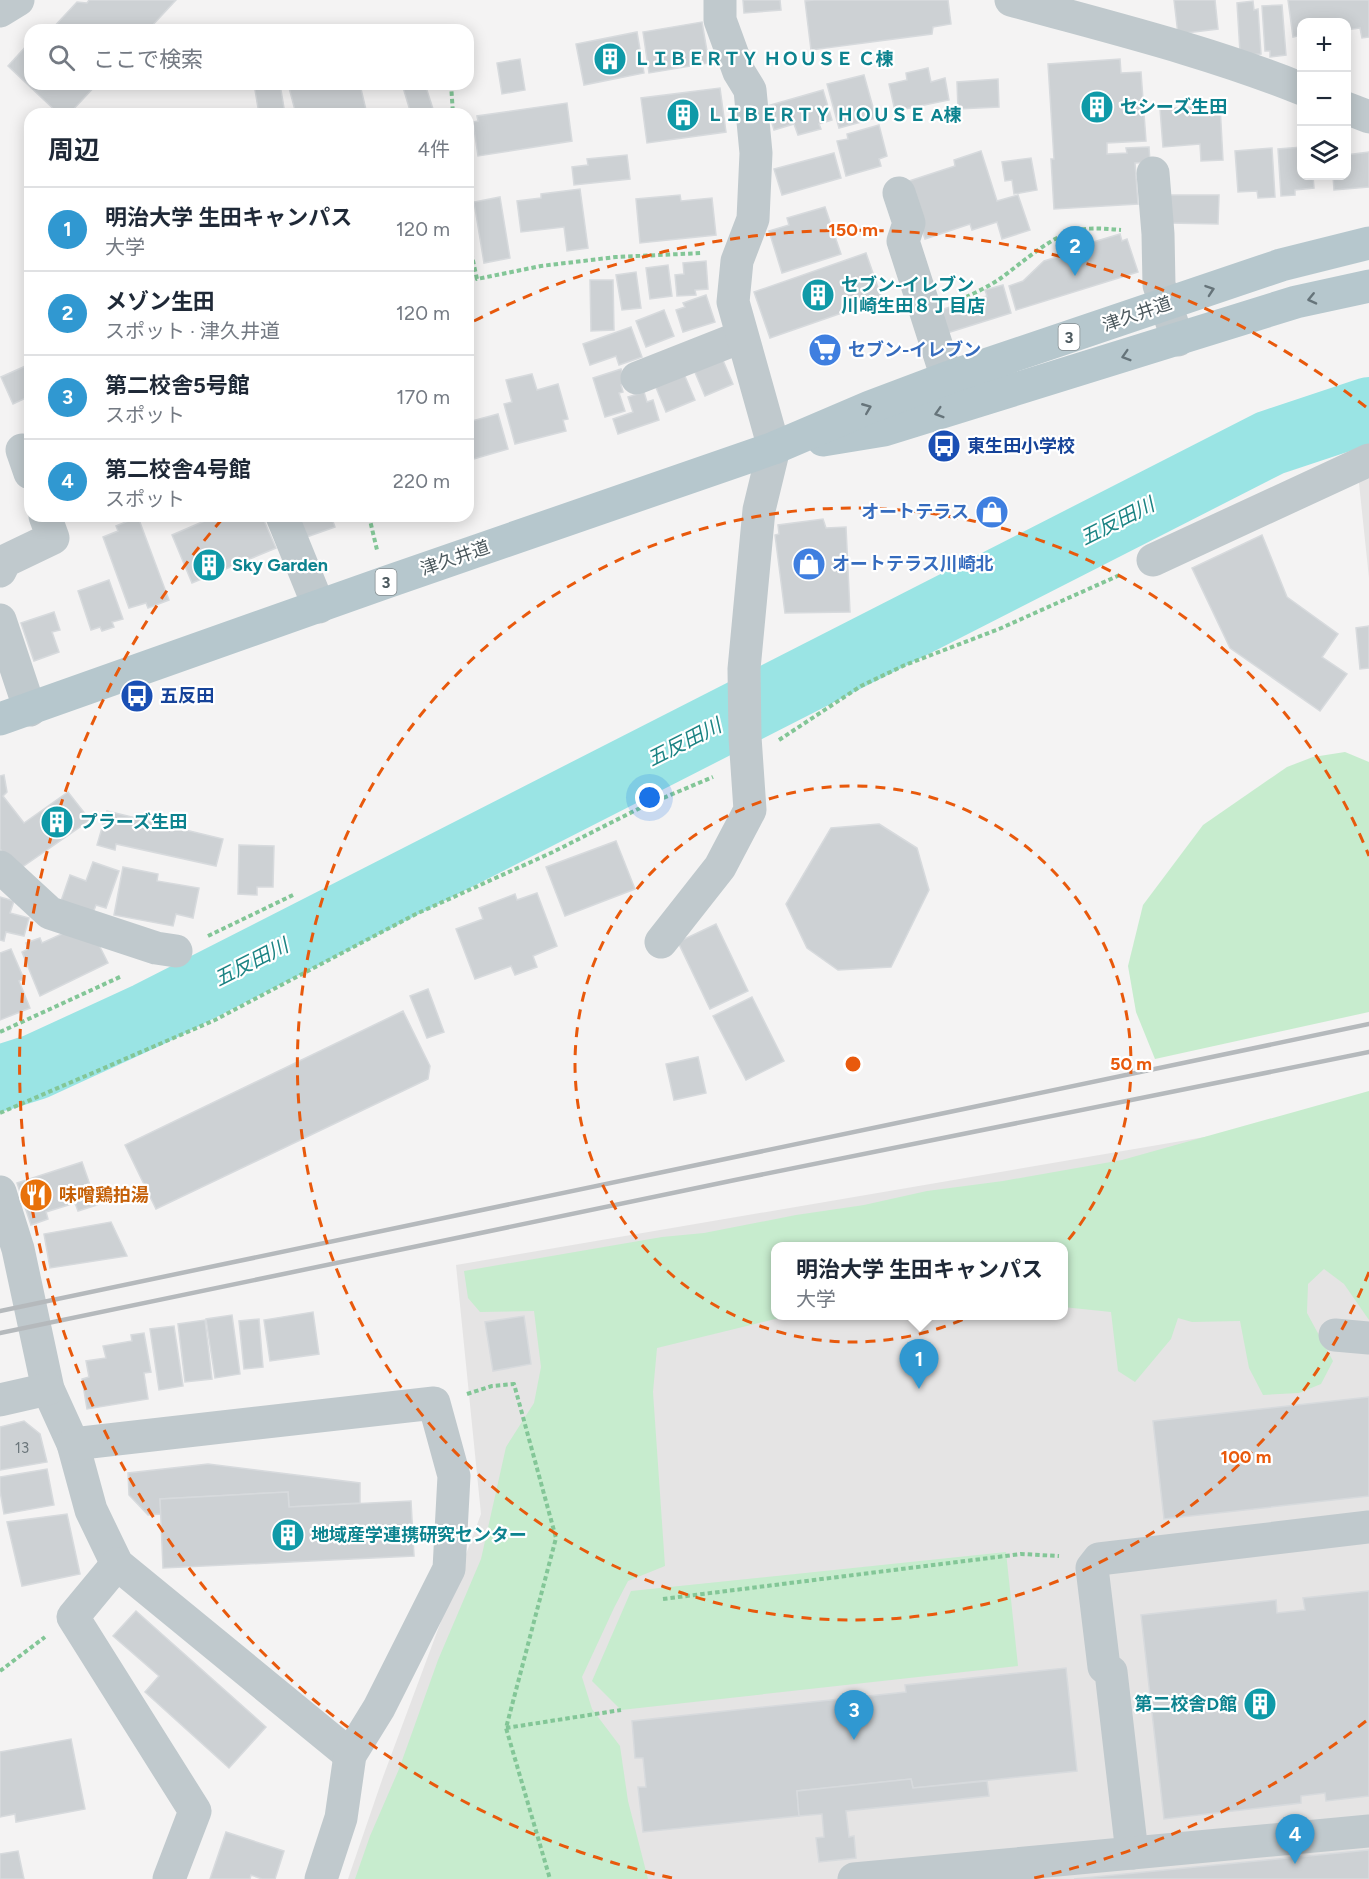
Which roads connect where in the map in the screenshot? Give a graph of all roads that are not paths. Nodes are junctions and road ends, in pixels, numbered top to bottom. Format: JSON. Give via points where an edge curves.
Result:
{"nodes":[{"id":1,"x":18,"y":0,"type":"edge"},
{"id":2,"x":720,"y":0,"type":"edge"},
{"id":3,"x":1011,"y":0,"type":"edge"},
{"id":4,"x":0,"y":11,"type":"edge"},
{"id":5,"x":1297,"y":87,"type":"edge"},
{"id":6,"x":1351,"y":110,"type":"edge"},
{"id":7,"x":1369,"y":117,"type":"edge"},
{"id":8,"x":1153,"y":173,"type":"dead end"},
{"id":9,"x":899,"y":193,"type":"dead end"},
{"id":10,"x":1369,"y":243,"type":"edge"},
{"id":11,"x":1369,"y":286,"type":"edge"},
{"id":12,"x":1165,"y":305,"type":"junction"},
{"id":13,"x":741,"y":337,"type":"junction"},
{"id":14,"x":1178,"y":340,"type":"junction"},
{"id":15,"x":637,"y":378,"type":"dead end"},
{"id":16,"x":947,"y":378,"type":"junction"},
{"id":17,"x":774,"y":448,"type":"junction"},
{"id":18,"x":1369,"y":460,"type":"edge"},
{"id":19,"x":47,"y":522,"type":"edge"},
{"id":20,"x":284,"y":522,"type":"edge"},
{"id":21,"x":1153,"y":560,"type":"road end"},
{"id":22,"x":0,"y":571,"type":"edge"},
{"id":23,"x":319,"y":607,"type":"junction"},
{"id":24,"x":0,"y":620,"type":"edge"},
{"id":25,"x":15,"y":715,"type":"edge"},
{"id":26,"x":0,"y":867,"type":"edge"},
{"id":27,"x":661,"y":942,"type":"dead end"},
{"id":28,"x":176,"y":951,"type":"dead end"},
{"id":29,"x":0,"y":1192,"type":"edge"},
{"id":30,"x":12,"y":1280,"type":"edge"},
{"id":31,"x":1335,"y":1335,"type":"dead end"},
{"id":32,"x":1369,"y":1338,"type":"edge"},
{"id":33,"x":48,"y":1389,"type":"junction"},
{"id":34,"x":0,"y":1400,"type":"edge"},
{"id":35,"x":73,"y":1444,"type":"junction"},
{"id":36,"x":1369,"y":1527,"type":"edge"},
{"id":37,"x":117,"y":1564,"type":"junction"},
{"id":38,"x":350,"y":1755,"type":"junction"},
{"id":39,"x":1369,"y":1831,"type":"edge"},
{"id":40,"x":1132,"y":1853,"type":"junction"},
{"id":41,"x":169,"y":1879,"type":"edge"},
{"id":42,"x":321,"y":1879,"type":"edge"},
{"id":43,"x":854,"y":1879,"type":"edge"}],
"edges":[{"from":1,"to":4,"type":"street"},
{"from":2,"to":13,"type":"street","via":[[720,20],[739,72],[750,90],[756,153],[753,219],[737,261],[733,302]]},
{"from":3,"to":5,"type":"street","via":[[1166,42]]},
{"from":6,"to":7,"type":"street"},
{"from":8,"to":12,"type":"street","via":[[1159,285]]},
{"from":9,"to":16,"type":"street","via":[[909,223],[903,241]]},
{"from":12,"to":10,"type":"main road","name":"津久井道","number":"3","one_way":true,"via":[[1281,265]]},
{"from":11,"to":14,"type":"main road","name":"津久井道","number":"3","one_way":true,"via":[[1296,302]]},
{"from":12,"to":14,"type":"street"},
{"from":12,"to":16,"type":"main road","name":"津久井道","number":"3"},
{"from":13,"to":15,"type":"street"},
{"from":13,"to":17,"type":"street"},
{"from":14,"to":17,"type":"main road","name":"津久井道","number":"3","one_way":true,"via":[[884,430]]},
{"from":17,"to":16,"type":"main road","name":"津久井道","number":"3","one_way":true},
{"from":17,"to":23,"type":"main road","name":"津久井道","number":"3"},
{"from":17,"to":27,"type":"street","via":[[759,510],[744,669],[750,810],[720,867]]},
{"from":18,"to":21,"type":"street"},
{"from":19,"to":22,"type":"street","via":[[53,538],[5,561]]},
{"from":20,"to":23,"type":"street"},
{"from":23,"to":25,"type":"main road","name":"津久井道","number":"3"},
{"from":24,"to":25,"type":"street"},
{"from":26,"to":28,"type":"street","via":[[51,913]]},
{"from":29,"to":30,"type":"street","via":[[18,1249]]},
{"from":30,"to":33,"type":"street"},
{"from":31,"to":32,"type":"street"},
{"from":33,"to":34,"type":"street"},
{"from":33,"to":35,"type":"street"},
{"from":35,"to":37,"type":"street","via":[[91,1510]]},
{"from":35,"to":38,"type":"street","via":[[434,1403],[453,1476],[448,1569],[379,1708]]},
{"from":36,"to":40,"type":"street","via":[[1099,1559],[1092,1568],[1104,1667],[1111,1672]]},
{"from":37,"to":38,"type":"street"},
{"from":37,"to":41,"type":"street","via":[[73,1617],[195,1811]]},
{"from":38,"to":42,"type":"street","via":[[341,1818]]},
{"from":39,"to":40,"type":"street"},
{"from":40,"to":43,"type":"street"}]}
